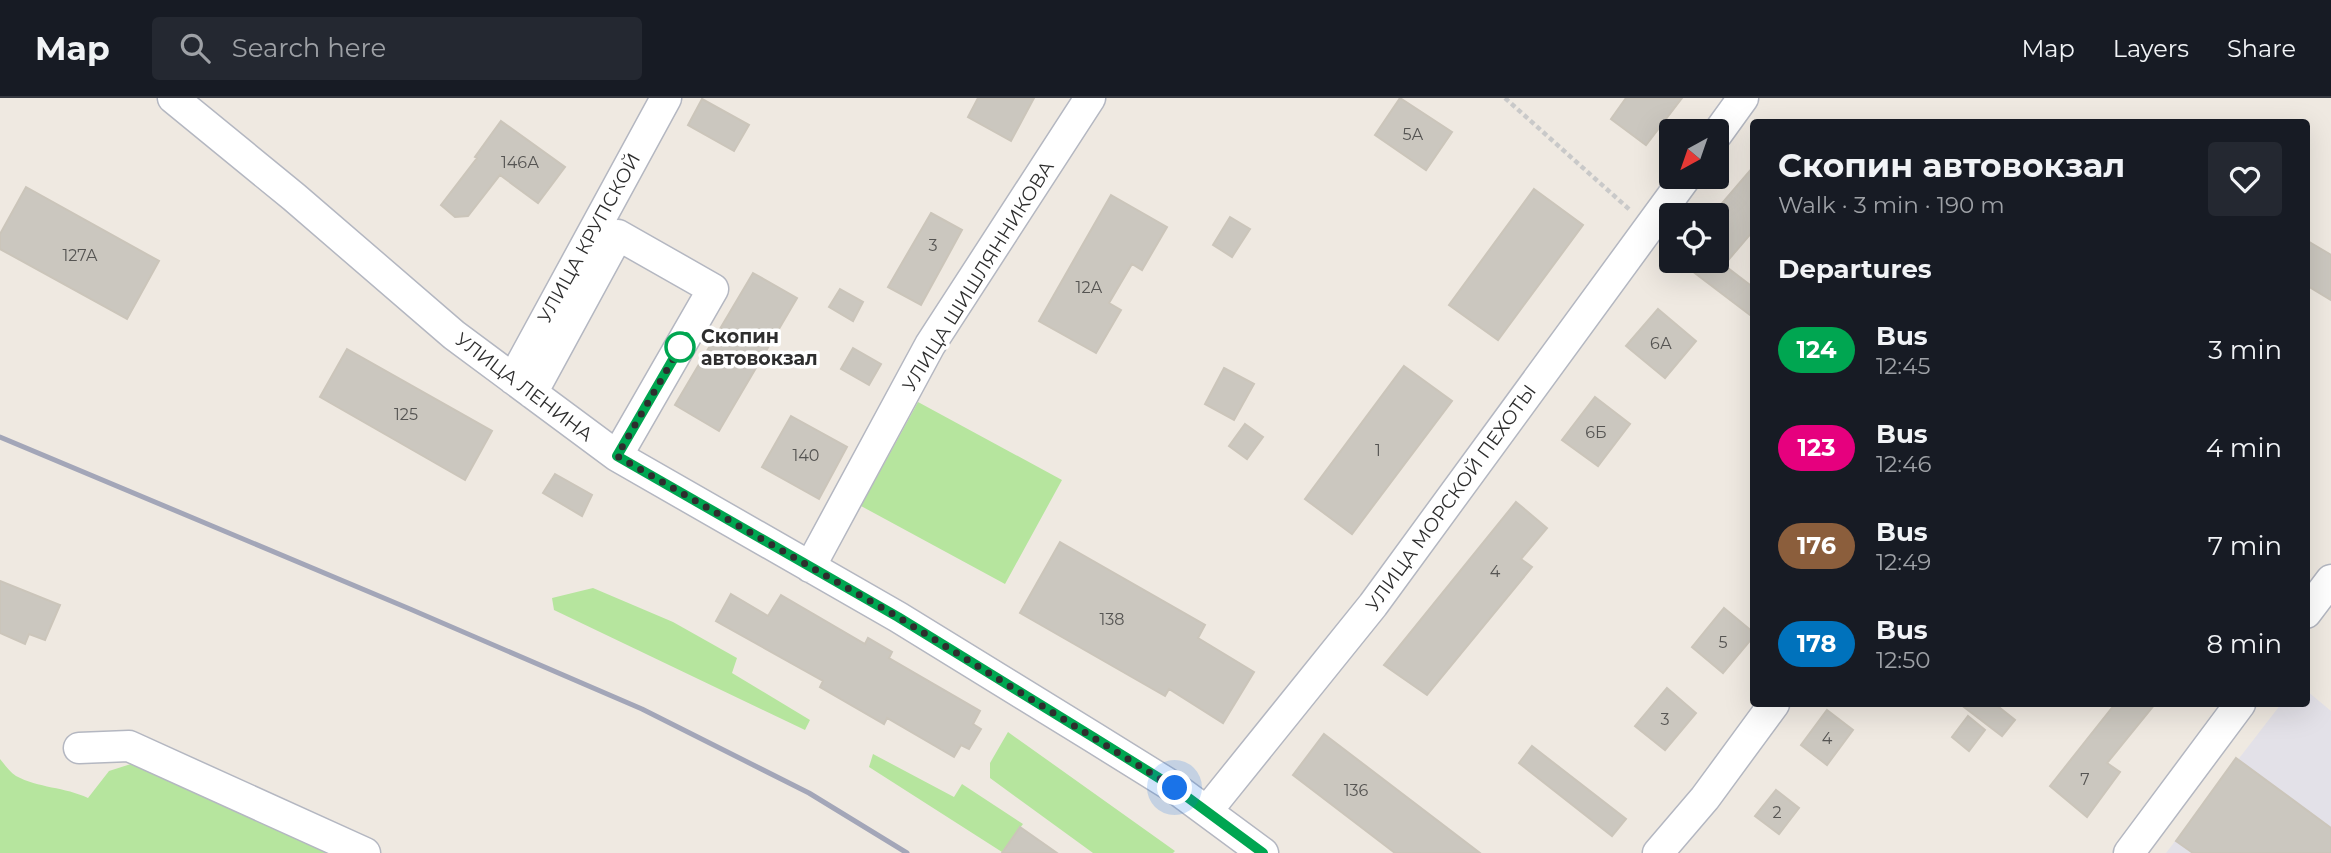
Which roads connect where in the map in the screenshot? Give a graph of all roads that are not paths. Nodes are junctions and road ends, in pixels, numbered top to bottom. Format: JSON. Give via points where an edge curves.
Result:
{"nodes":[{"id":1,"x":173,"y":98,"type":"edge"},
{"id":2,"x":666,"y":98,"type":"edge"},
{"id":3,"x":1090,"y":98,"type":"edge"},
{"id":4,"x":1743,"y":98,"type":"edge"},
{"id":5,"x":1728,"y":119,"type":"edge"},
{"id":6,"x":1677,"y":189,"type":"edge"},
{"id":7,"x":522,"y":386,"type":"junction"},
{"id":8,"x":617,"y":456,"type":"junction"},
{"id":9,"x":810,"y":567,"type":"junction"},
{"id":10,"x":2331,"y":580,"type":"edge"},
{"id":11,"x":2310,"y":609,"type":"edge"},
{"id":12,"x":1772,"y":707,"type":"edge"},
{"id":13,"x":2238,"y":707,"type":"edge"},
{"id":14,"x":79,"y":748,"type":"dead end"},
{"id":15,"x":1207,"y":811,"type":"junction"},
{"id":16,"x":365,"y":853,"type":"edge"},
{"id":17,"x":1263,"y":853,"type":"edge"},
{"id":18,"x":1658,"y":853,"type":"edge"},
{"id":19,"x":2129,"y":853,"type":"edge"}],
"edges":[{"from":1,"to":7,"type":"street","name":"УЛИЦА ЛЕНИНА","via":[[454,335]]},
{"from":2,"to":7,"type":"street","name":"УЛИЦА КРУПСКОЙ"},
{"from":3,"to":9,"type":"street","name":"УЛИЦА ШИШЛЯННИКОВА","via":[[930,345]]},
{"from":4,"to":5,"type":"street"},
{"from":6,"to":15,"type":"street","name":"УЛИЦА МОРСКОЙ ПЕХОТЫ","via":[[1373,605]]},
{"from":7,"to":8,"type":"street","name":"УЛИЦА ЛЕНИНА"},
{"from":7,"to":8,"type":"street","via":[[618,234],[713,289]]},
{"from":8,"to":9,"type":"street","name":"УЛИЦА ЛЕНИНА"},
{"from":9,"to":15,"type":"street","name":"УЛИЦА ЛЕНИНА"},
{"from":10,"to":11,"type":"street"},
{"from":12,"to":18,"type":"street"},
{"from":13,"to":19,"type":"street"},
{"from":14,"to":16,"type":"street","via":[[129,746]]},
{"from":15,"to":17,"type":"street","name":"УЛИЦА ЛЕНИНА"}]}
